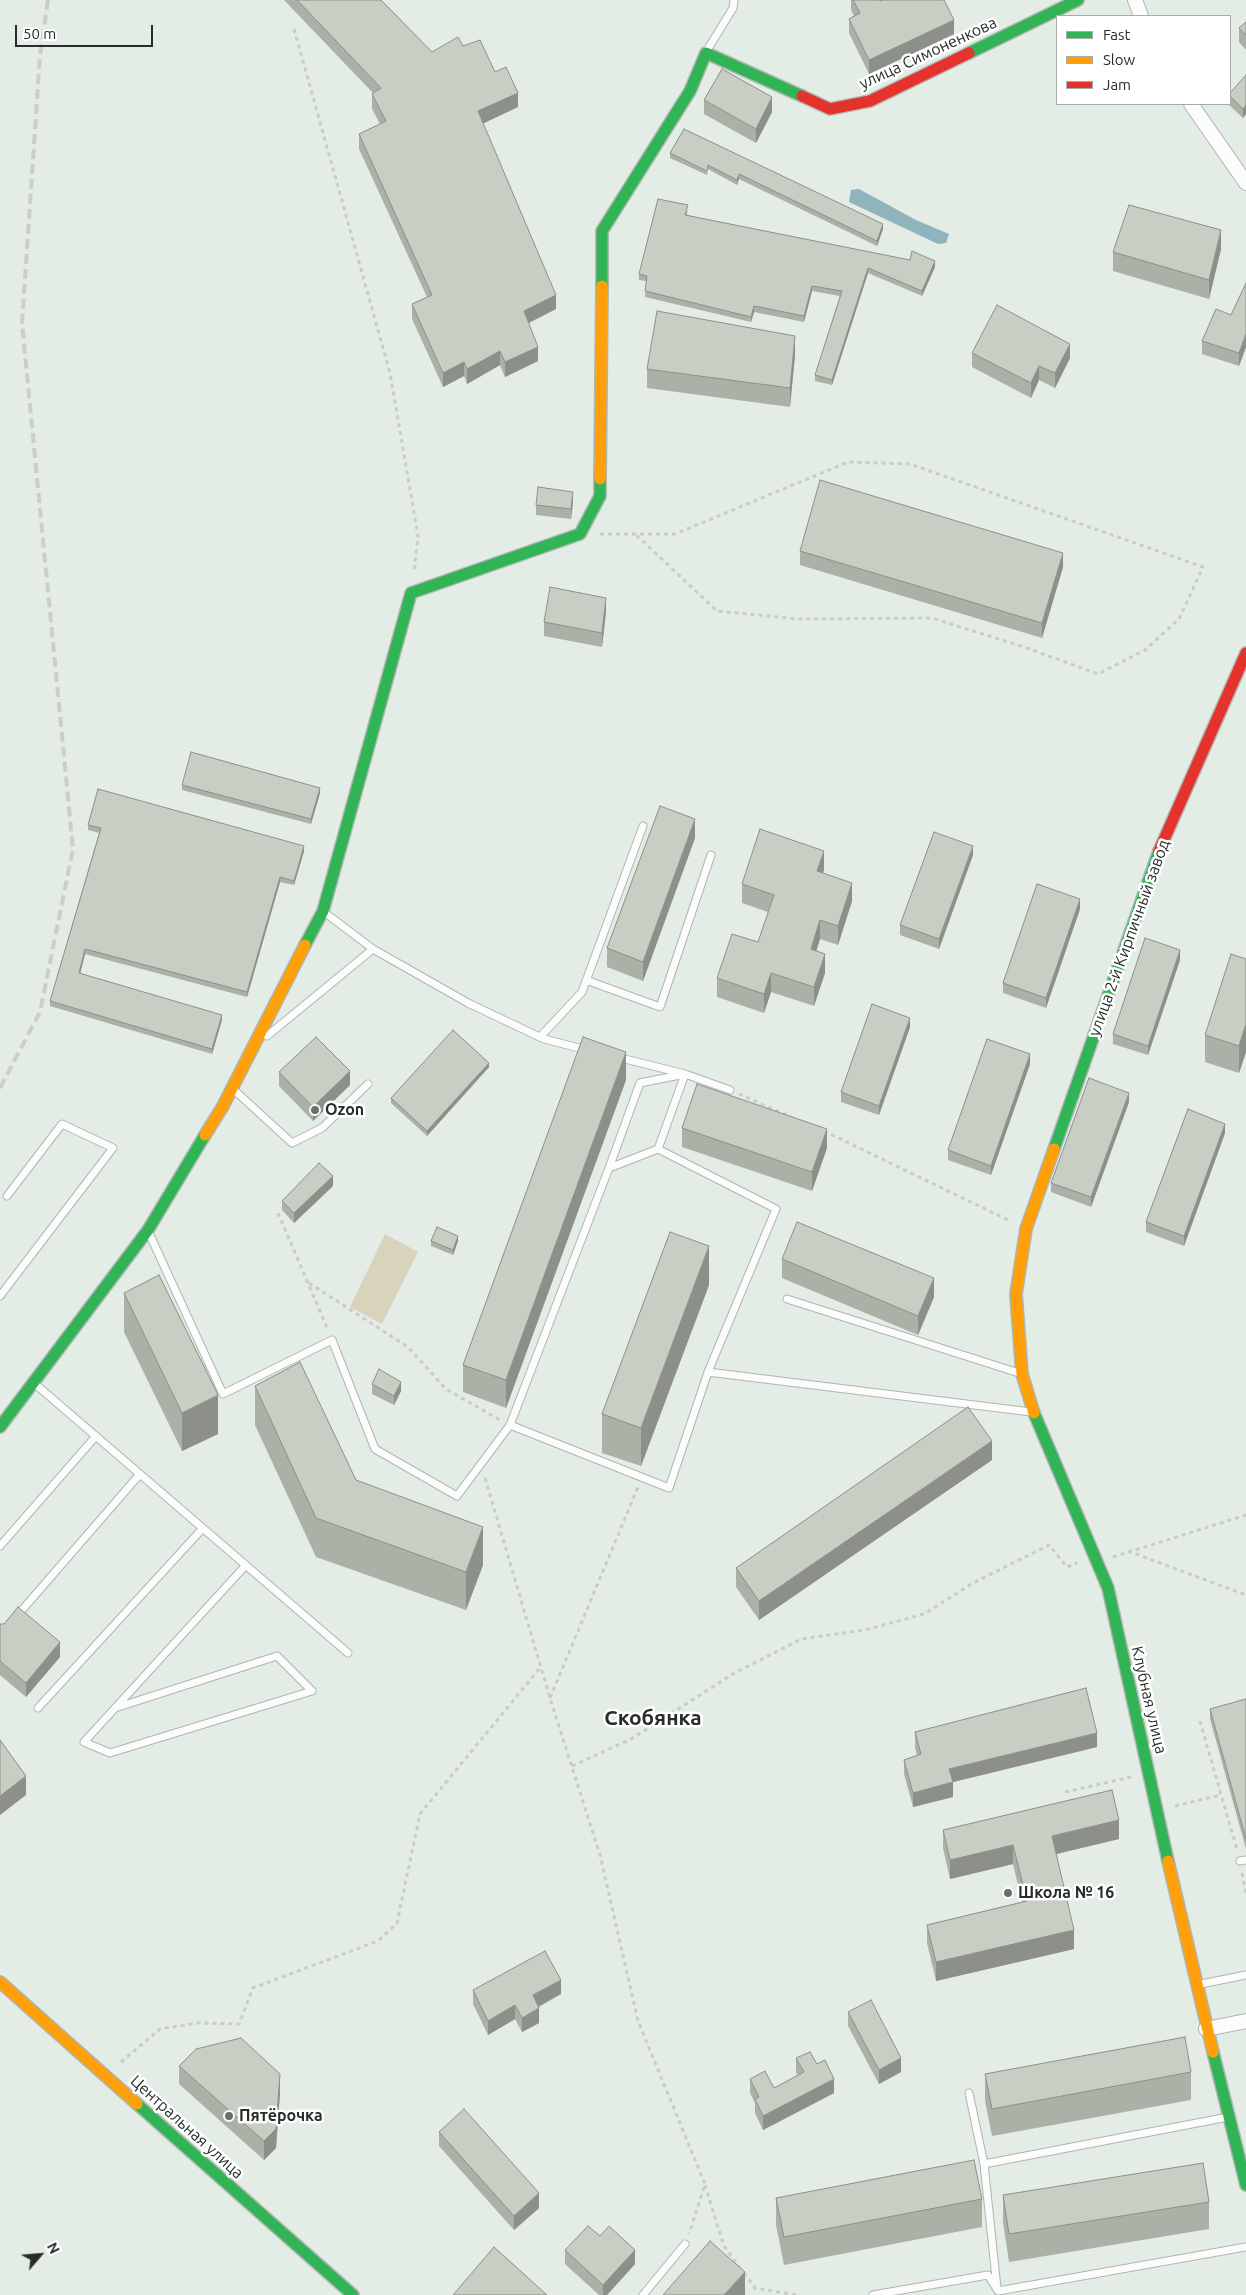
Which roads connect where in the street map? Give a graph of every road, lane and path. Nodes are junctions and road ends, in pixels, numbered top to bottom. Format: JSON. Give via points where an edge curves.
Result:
{"nodes":[{"id":1,"x":734,"y":0,"type":"edge"},
{"id":2,"x":1078,"y":0,"type":"edge"},
{"id":3,"x":1135,"y":0,"type":"edge"},
{"id":4,"x":1142,"y":15,"type":"edge"},
{"id":5,"x":294,"y":29,"type":"dead end"},
{"id":6,"x":706,"y":53,"type":"junction"},
{"id":7,"x":1192,"y":105,"type":"edge"},
{"id":8,"x":1246,"y":184,"type":"edge"},
{"id":9,"x":580,"y":534,"type":"junction"},
{"id":10,"x":634,"y":534,"type":"junction"},
{"id":11,"x":412,"y":593,"type":"junction"},
{"id":12,"x":1246,"y":654,"type":"edge"},
{"id":13,"x":643,"y":826,"type":"dead end"},
{"id":14,"x":711,"y":854,"type":"dead end"},
{"id":15,"x":323,"y":911,"type":"junction"},
{"id":16,"x":373,"y":950,"type":"junction"},
{"id":17,"x":586,"y":980,"type":"junction"},
{"id":18,"x":540,"y":1037,"type":"junction"},
{"id":19,"x":255,"y":1046,"type":"junction"},
{"id":20,"x":591,"y":1050,"type":"edge"},
{"id":21,"x":610,"y":1055,"type":"edge"},
{"id":22,"x":685,"y":1074,"type":"junction"},
{"id":23,"x":368,"y":1084,"type":"dead end"},
{"id":24,"x":232,"y":1089,"type":"junction"},
{"id":25,"x":730,"y":1090,"type":"joint"},
{"id":26,"x":799,"y":1120,"type":"edge"},
{"id":27,"x":816,"y":1128,"type":"edge"},
{"id":28,"x":658,"y":1149,"type":"junction"},
{"id":29,"x":609,"y":1168,"type":"junction"},
{"id":30,"x":7,"y":1196,"type":"dead end"},
{"id":31,"x":278,"y":1213,"type":"dead end"},
{"id":32,"x":1026,"y":1229,"type":"junction"},
{"id":33,"x":148,"y":1230,"type":"junction"},
{"id":34,"x":309,"y":1283,"type":"junction"},
{"id":35,"x":0,"y":1296,"type":"edge"},
{"id":36,"x":787,"y":1299,"type":"dead end"},
{"id":37,"x":332,"y":1340,"type":"junction"},
{"id":38,"x":708,"y":1372,"type":"junction"},
{"id":39,"x":1022,"y":1374,"type":"junction"},
{"id":40,"x":34,"y":1382,"type":"junction"},
{"id":41,"x":1034,"y":1412,"type":"junction"},
{"id":42,"x":510,"y":1426,"type":"junction"},
{"id":43,"x":0,"y":1427,"type":"edge"},
{"id":44,"x":96,"y":1436,"type":"junction"},
{"id":45,"x":481,"y":1464,"type":"junction"},
{"id":46,"x":140,"y":1474,"type":"junction"},
{"id":47,"x":642,"y":1478,"type":"junction"},
{"id":48,"x":1246,"y":1515,"type":"edge"},
{"id":49,"x":203,"y":1528,"type":"junction"},
{"id":50,"x":0,"y":1546,"type":"edge"},
{"id":51,"x":1128,"y":1551,"type":"junction"},
{"id":52,"x":1096,"y":1559,"type":"junction"},
{"id":53,"x":246,"y":1565,"type":"junction"},
{"id":54,"x":1246,"y":1595,"type":"edge"},
{"id":55,"x":10,"y":1623,"type":"edge"},
{"id":56,"x":348,"y":1653,"type":"dead end"},
{"id":57,"x":541,"y":1668,"type":"junction"},
{"id":58,"x":550,"y":1698,"type":"junction"},
{"id":59,"x":38,"y":1708,"type":"dead end"},
{"id":60,"x":116,"y":1708,"type":"junction"},
{"id":61,"x":1200,"y":1721,"type":"dead end"},
{"id":62,"x":572,"y":1766,"type":"junction"},
{"id":63,"x":1149,"y":1774,"type":"junction"},
{"id":64,"x":1065,"y":1792,"type":"dead end"},
{"id":65,"x":1221,"y":1795,"type":"junction"},
{"id":66,"x":1157,"y":1810,"type":"junction"},
{"id":67,"x":1243,"y":1860,"type":"edge"},
{"id":68,"x":1246,"y":1894,"type":"edge"},
{"id":69,"x":1246,"y":1974,"type":"edge"},
{"id":70,"x":0,"y":1982,"type":"edge"},
{"id":71,"x":1196,"y":1985,"type":"junction"},
{"id":72,"x":1246,"y":2021,"type":"edge"},
{"id":73,"x":1206,"y":2029,"type":"junction"},
{"id":74,"x":121,"y":2062,"type":"dead end"},
{"id":75,"x":969,"y":2094,"type":"dead end"},
{"id":76,"x":1228,"y":2117,"type":"junction"},
{"id":77,"x":984,"y":2164,"type":"junction"},
{"id":78,"x":705,"y":2184,"type":"junction"},
{"id":79,"x":1246,"y":2185,"type":"edge"},
{"id":80,"x":685,"y":2244,"type":"joint"},
{"id":81,"x":1246,"y":2247,"type":"edge"},
{"id":82,"x":998,"y":2291,"type":"junction"},
{"id":83,"x":353,"y":2295,"type":"edge"},
{"id":84,"x":642,"y":2295,"type":"edge"},
{"id":85,"x":797,"y":2295,"type":"edge"},
{"id":86,"x":873,"y":2295,"type":"edge"}],
"edges":[{"from":1,"to":6,"type":"lane","via":[[733,8]]},
{"from":2,"to":6,"type":"street","name":"улица Симоненкова","via":[[870,101],[830,109]]},
{"from":3,"to":4,"type":"street"},
{"from":5,"to":11,"type":"path","via":[[390,373],[418,536]]},
{"from":6,"to":9,"type":"street","via":[[690,91],[602,231],[600,496]]},
{"from":7,"to":8,"type":"street"},
{"from":9,"to":10,"type":"path"},
{"from":9,"to":11,"type":"street"},
{"from":10,"to":10,"type":"path","via":[[675,534],[848,462],[910,464],[1203,567],[1179,619],[1145,650],[1098,674],[932,618],[798,619],[716,612]]},
{"from":11,"to":15,"type":"street"},
{"from":12,"to":32,"type":"street","name":"улица 2-й Кирпичный завод","via":[[1155,861]]},
{"from":13,"to":17,"type":"lane"},
{"from":14,"to":17,"type":"lane","via":[[660,1007]]},
{"from":15,"to":16,"type":"lane"},
{"from":15,"to":19,"type":"street"},
{"from":16,"to":18,"type":"lane","via":[[468,1003]]},
{"from":16,"to":19,"type":"lane"},
{"from":17,"to":18,"type":"lane","via":[[582,992]]},
{"from":18,"to":20,"type":"lane"},
{"from":19,"to":24,"type":"street"},
{"from":21,"to":22,"type":"lane"},
{"from":22,"to":25,"type":"lane"},
{"from":22,"to":28,"type":"lane"},
{"from":22,"to":29,"type":"lane","via":[[640,1082]]},
{"from":23,"to":24,"type":"lane","via":[[322,1128],[292,1143]]},
{"from":24,"to":33,"type":"street"},
{"from":25,"to":26,"type":"path"},
{"from":27,"to":32,"type":"path"},
{"from":28,"to":29,"type":"lane"},
{"from":28,"to":38,"type":"lane","via":[[776,1209]]},
{"from":29,"to":42,"type":"lane"},
{"from":30,"to":35,"type":"lane","via":[[62,1124],[113,1148]]},
{"from":31,"to":34,"type":"path"},
{"from":32,"to":39,"type":"street","name":"Клубная улица","via":[[1016,1294]]},
{"from":33,"to":37,"type":"lane","via":[[223,1394]]},
{"from":33,"to":40,"type":"street"},
{"from":34,"to":37,"type":"path"},
{"from":34,"to":42,"type":"path","via":[[408,1348],[446,1389]]},
{"from":36,"to":39,"type":"lane"},
{"from":37,"to":45,"type":"lane","via":[[375,1449],[457,1496]]},
{"from":38,"to":41,"type":"lane"},
{"from":38,"to":47,"type":"lane","via":[[669,1488]]},
{"from":39,"to":41,"type":"street","name":"Клубная улица"},
{"from":40,"to":43,"type":"street"},
{"from":40,"to":44,"type":"lane"},
{"from":41,"to":52,"type":"street","name":"Клубная улица"},
{"from":42,"to":45,"type":"lane"},
{"from":42,"to":47,"type":"lane"},
{"from":44,"to":46,"type":"lane"},
{"from":44,"to":50,"type":"lane"},
{"from":45,"to":57,"type":"path"},
{"from":46,"to":49,"type":"lane"},
{"from":46,"to":55,"type":"lane"},
{"from":47,"to":58,"type":"path"},
{"from":48,"to":51,"type":"path"},
{"from":49,"to":53,"type":"lane"},
{"from":49,"to":59,"type":"lane"},
{"from":51,"to":52,"type":"path"},
{"from":51,"to":54,"type":"path"},
{"from":52,"to":62,"type":"path","via":[[1067,1567],[1049,1545],[972,1583],[924,1614],[865,1630],[801,1639],[733,1674],[631,1739]]},
{"from":52,"to":63,"type":"street","name":"Клубная улица","via":[[1108,1588]]},
{"from":53,"to":56,"type":"lane"},
{"from":53,"to":60,"type":"lane"},
{"from":57,"to":58,"type":"path"},
{"from":57,"to":74,"type":"path","via":[[420,1814],[397,1923],[378,1941],[253,1988],[240,2024],[198,2022],[160,2029]]},
{"from":58,"to":62,"type":"path"},
{"from":60,"to":60,"type":"lane","via":[[84,1742],[110,1752],[312,1691],[277,1656]]},
{"from":61,"to":65,"type":"path"},
{"from":62,"to":78,"type":"path","via":[[600,1854],[638,2021]]},
{"from":63,"to":64,"type":"path"},
{"from":63,"to":66,"type":"street","name":"Клубная улица"},
{"from":65,"to":66,"type":"path"},
{"from":65,"to":67,"type":"path"},
{"from":66,"to":71,"type":"street","name":"Клубная улица"},
{"from":67,"to":68,"type":"path"},
{"from":69,"to":71,"type":"lane"},
{"from":70,"to":83,"type":"street","name":"Центральная улица"},
{"from":71,"to":73,"type":"street","name":"Клубная улица"},
{"from":72,"to":73,"type":"street"},
{"from":73,"to":76,"type":"street","name":"Клубная улица"},
{"from":75,"to":77,"type":"lane"},
{"from":76,"to":77,"type":"lane"},
{"from":76,"to":79,"type":"street","name":"Клубная улица"},
{"from":77,"to":82,"type":"lane"},
{"from":78,"to":80,"type":"path"},
{"from":78,"to":85,"type":"path","via":[[724,2246],[755,2288]]},
{"from":80,"to":84,"type":"lane"},
{"from":81,"to":82,"type":"lane"},
{"from":82,"to":86,"type":"lane","via":[[988,2275]]}]}
